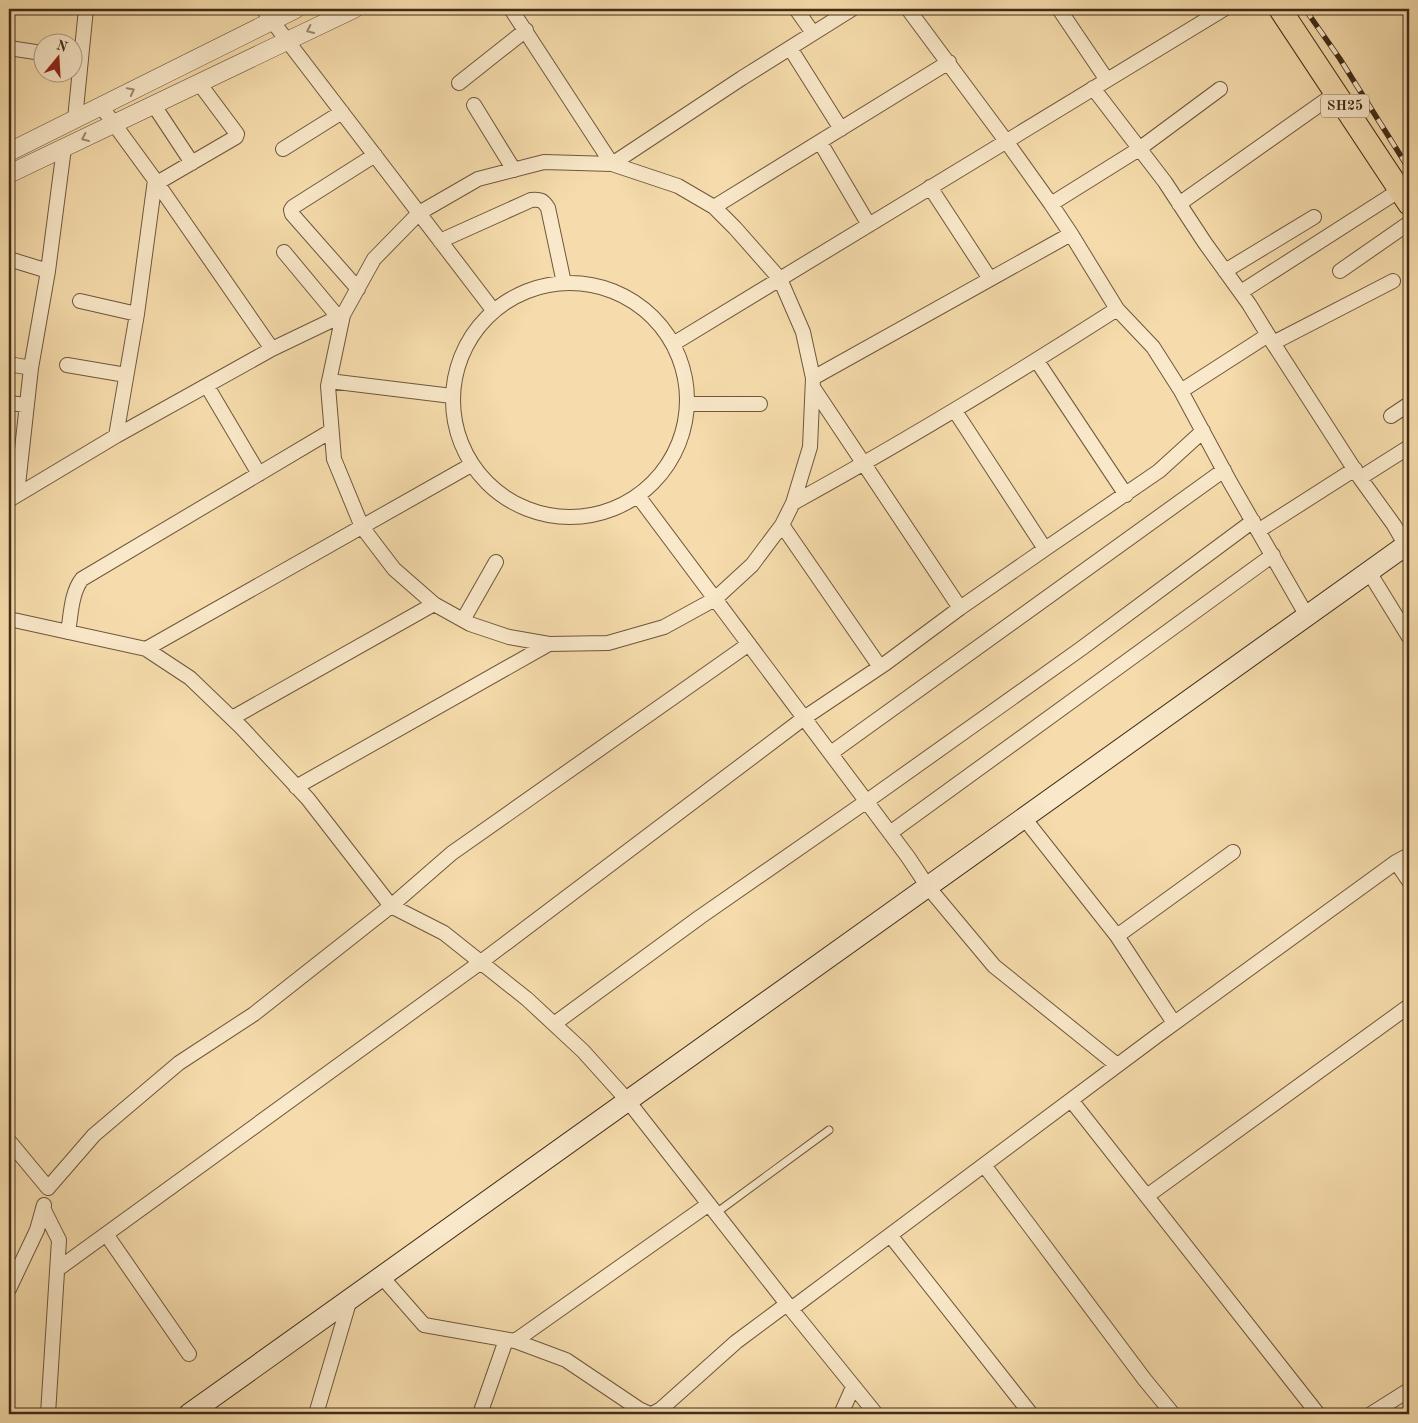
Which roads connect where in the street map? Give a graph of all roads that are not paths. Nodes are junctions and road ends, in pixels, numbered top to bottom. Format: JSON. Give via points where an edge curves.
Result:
{"nodes":[{"id":1,"x":86,"y":9,"type":"edge"},
{"id":2,"x":296,"y":9,"type":"edge"},
{"id":3,"x":354,"y":9,"type":"edge"},
{"id":4,"x":511,"y":9,"type":"edge"},
{"id":5,"x":796,"y":9,"type":"edge"},
{"id":6,"x":852,"y":9,"type":"edge"},
{"id":7,"x":908,"y":9,"type":"edge"},
{"id":8,"x":1059,"y":9,"type":"edge"},
{"id":9,"x":1224,"y":9,"type":"edge"},
{"id":10,"x":1280,"y":9,"type":"edge"},
{"id":11,"x":268,"y":14,"type":"edge"},
{"id":12,"x":526,"y":30,"type":"junction"},
{"id":13,"x":82,"y":32,"type":"edge"},
{"id":14,"x":813,"y":33,"type":"junction"},
{"id":15,"x":288,"y":40,"type":"junction"},
{"id":16,"x":9,"y":48,"type":"edge"},
{"id":17,"x":790,"y":48,"type":"junction"},
{"id":18,"x":32,"y":52,"type":"edge"},
{"id":19,"x":949,"y":62,"type":"junction"},
{"id":20,"x":1107,"y":80,"type":"junction"},
{"id":21,"x":76,"y":82,"type":"edge"},
{"id":22,"x":199,"y":83,"type":"junction"},
{"id":23,"x":459,"y":83,"type":"dead end"},
{"id":24,"x":1093,"y":88,"type":"junction"},
{"id":25,"x":1220,"y":89,"type":"dead end"},
{"id":26,"x":1336,"y":93,"type":"junction"},
{"id":27,"x":153,"y":104,"type":"junction"},
{"id":28,"x":474,"y":105,"type":"dead end"},
{"id":29,"x":101,"y":106,"type":"junction"},
{"id":30,"x":342,"y":112,"type":"junction"},
{"id":31,"x":75,"y":119,"type":"junction"},
{"id":32,"x":114,"y":124,"type":"junction"},
{"id":33,"x":841,"y":128,"type":"junction"},
{"id":34,"x":1006,"y":141,"type":"junction"},
{"id":35,"x":820,"y":142,"type":"junction"},
{"id":36,"x":64,"y":148,"type":"junction"},
{"id":37,"x":1139,"y":148,"type":"junction"},
{"id":38,"x":283,"y":150,"type":"dead end"},
{"id":39,"x":9,"y":152,"type":"edge"},
{"id":40,"x":375,"y":155,"type":"junction"},
{"id":41,"x":192,"y":163,"type":"junction"},
{"id":42,"x":612,"y":164,"type":"junction"},
{"id":43,"x":514,"y":170,"type":"junction"},
{"id":44,"x":9,"y":174,"type":"edge"},
{"id":45,"x":156,"y":182,"type":"junction"},
{"id":46,"x":930,"y":187,"type":"junction"},
{"id":47,"x":1405,"y":197,"type":"edge"},
{"id":48,"x":1051,"y":204,"type":"junction"},
{"id":49,"x":1179,"y":204,"type":"junction"},
{"id":50,"x":714,"y":207,"type":"junction"},
{"id":51,"x":419,"y":213,"type":"junction"},
{"id":52,"x":1314,"y":218,"type":"dead end"},
{"id":53,"x":1409,"y":223,"type":"edge"},
{"id":54,"x":869,"y":225,"type":"junction"},
{"id":55,"x":1071,"y":234,"type":"junction"},
{"id":56,"x":440,"y":241,"type":"junction"},
{"id":57,"x":284,"y":252,"type":"dead end"},
{"id":58,"x":9,"y":259,"type":"edge"},
{"id":59,"x":48,"y":271,"type":"junction"},
{"id":60,"x":1225,"y":271,"type":"junction"},
{"id":61,"x":1340,"y":271,"type":"dead end"},
{"id":62,"x":780,"y":279,"type":"junction"},
{"id":63,"x":990,"y":279,"type":"junction"},
{"id":64,"x":1392,"y":281,"type":"dead end"},
{"id":65,"x":564,"y":283,"type":"junction"},
{"id":66,"x":358,"y":289,"type":"junction"},
{"id":67,"x":1240,"y":292,"type":"junction"},
{"id":68,"x":80,"y":301,"type":"dead end"},
{"id":69,"x":1117,"y":308,"type":"junction"},
{"id":70,"x":493,"y":310,"type":"junction"},
{"id":71,"x":137,"y":314,"type":"junction"},
{"id":72,"x":341,"y":316,"type":"junction"},
{"id":73,"x":1270,"y":339,"type":"junction"},
{"id":74,"x":673,"y":344,"type":"junction"},
{"id":75,"x":272,"y":349,"type":"junction"},
{"id":76,"x":1037,"y":360,"type":"junction"},
{"id":77,"x":9,"y":364,"type":"edge"},
{"id":78,"x":67,"y":365,"type":"dead end"},
{"id":79,"x":30,"y":368,"type":"junction"},
{"id":80,"x":126,"y":375,"type":"junction"},
{"id":81,"x":328,"y":381,"type":"junction"},
{"id":82,"x":814,"y":384,"type":"junction"},
{"id":83,"x":207,"y":386,"type":"junction"},
{"id":84,"x":1181,"y":391,"type":"junction"},
{"id":85,"x":452,"y":396,"type":"junction"},
{"id":86,"x":9,"y":403,"type":"edge"},
{"id":87,"x":687,"y":404,"type":"junction"},
{"id":88,"x":760,"y":404,"type":"dead end"},
{"id":89,"x":1409,"y":404,"type":"edge"},
{"id":90,"x":26,"y":406,"type":"junction"},
{"id":91,"x":955,"y":411,"type":"junction"},
{"id":92,"x":1391,"y":416,"type":"dead end"},
{"id":93,"x":331,"y":431,"type":"junction"},
{"id":94,"x":1203,"y":432,"type":"junction"},
{"id":95,"x":116,"y":436,"type":"junction"},
{"id":96,"x":1409,"y":447,"type":"edge"},
{"id":97,"x":864,"y":464,"type":"junction"},
{"id":98,"x":471,"y":465,"type":"junction"},
{"id":99,"x":1224,"y":470,"type":"junction"},
{"id":100,"x":1358,"y":473,"type":"junction"},
{"id":101,"x":259,"y":474,"type":"junction"},
{"id":102,"x":1126,"y":495,"type":"junction"},
{"id":103,"x":638,"y":496,"type":"junction"},
{"id":104,"x":13,"y":497,"type":"edge"},
{"id":105,"x":793,"y":503,"type":"junction"},
{"id":106,"x":782,"y":525,"type":"junction"},
{"id":107,"x":1256,"y":526,"type":"junction"},
{"id":108,"x":362,"y":527,"type":"junction"},
{"id":109,"x":1408,"y":544,"type":"edge"},
{"id":110,"x":1045,"y":549,"type":"junction"},
{"id":111,"x":1273,"y":555,"type":"junction"},
{"id":112,"x":496,"y":562,"type":"dead end"},
{"id":113,"x":1369,"y":572,"type":"junction"},
{"id":114,"x":715,"y":599,"type":"junction"},
{"id":115,"x":434,"y":604,"type":"junction"},
{"id":116,"x":960,"y":608,"type":"junction"},
{"id":117,"x":1307,"y":616,"type":"junction"},
{"id":118,"x":9,"y":619,"type":"edge"},
{"id":119,"x":463,"y":620,"type":"junction"},
{"id":120,"x":68,"y":632,"type":"junction"},
{"id":121,"x":1409,"y":637,"type":"edge"},
{"id":122,"x":550,"y":644,"type":"junction"},
{"id":123,"x":749,"y":644,"type":"junction"},
{"id":124,"x":146,"y":649,"type":"junction"},
{"id":125,"x":880,"y":667,"type":"junction"},
{"id":126,"x":232,"y":718,"type":"junction"},
{"id":127,"x":804,"y":718,"type":"junction"},
{"id":128,"x":830,"y":753,"type":"junction"},
{"id":129,"x":296,"y":787,"type":"junction"},
{"id":130,"x":866,"y":802,"type":"junction"},
{"id":131,"x":1024,"y":818,"type":"junction"},
{"id":132,"x":890,"y":833,"type":"junction"},
{"id":133,"x":1233,"y":852,"type":"dead end"},
{"id":134,"x":1409,"y":855,"type":"edge"},
{"id":135,"x":1396,"y":862,"type":"junction"},
{"id":136,"x":1409,"y":881,"type":"edge"},
{"id":137,"x":928,"y":887,"type":"junction"},
{"id":138,"x":391,"y":906,"type":"junction"},
{"id":139,"x":1118,"y":936,"type":"junction"},
{"id":140,"x":480,"y":962,"type":"junction"},
{"id":141,"x":1409,"y":1006,"type":"edge"},
{"id":142,"x":554,"y":1024,"type":"junction"},
{"id":143,"x":1174,"y":1024,"type":"junction"},
{"id":144,"x":1117,"y":1065,"type":"junction"},
{"id":145,"x":1071,"y":1100,"type":"junction"},
{"id":146,"x":628,"y":1101,"type":"junction"},
{"id":147,"x":829,"y":1130,"type":"dead end"},
{"id":148,"x":9,"y":1141,"type":"edge"},
{"id":149,"x":984,"y":1165,"type":"junction"},
{"id":150,"x":48,"y":1188,"type":"junction"},
{"id":151,"x":1147,"y":1196,"type":"junction"},
{"id":152,"x":43,"y":1208,"type":"junction"},
{"id":153,"x":712,"y":1209,"type":"junction"},
{"id":154,"x":106,"y":1234,"type":"junction"},
{"id":155,"x":890,"y":1235,"type":"junction"},
{"id":156,"x":58,"y":1269,"type":"junction"},
{"id":157,"x":382,"y":1277,"type":"junction"},
{"id":158,"x":9,"y":1289,"type":"edge"},
{"id":159,"x":350,"y":1299,"type":"junction"},
{"id":160,"x":789,"y":1306,"type":"junction"},
{"id":161,"x":511,"y":1341,"type":"junction"},
{"id":162,"x":189,"y":1354,"type":"dead end"},
{"id":163,"x":853,"y":1386,"type":"junction"},
{"id":164,"x":1409,"y":1390,"type":"edge"},
{"id":165,"x":48,"y":1414,"type":"edge"},
{"id":166,"x":189,"y":1414,"type":"edge"},
{"id":167,"x":316,"y":1414,"type":"edge"},
{"id":168,"x":480,"y":1414,"type":"edge"},
{"id":169,"x":651,"y":1414,"type":"edge"},
{"id":170,"x":841,"y":1414,"type":"edge"},
{"id":171,"x":876,"y":1414,"type":"edge"},
{"id":172,"x":1031,"y":1414,"type":"edge"},
{"id":173,"x":1173,"y":1414,"type":"edge"},
{"id":174,"x":1318,"y":1414,"type":"edge"},
{"id":175,"x":1370,"y":1414,"type":"edge"}],
"edges":[{"from":1,"to":13,"type":"street"},
{"from":2,"to":11,"type":"street"},
{"from":3,"to":15,"type":"street","one_way":true},
{"from":4,"to":12,"type":"street"},
{"from":5,"to":14,"type":"street"},
{"from":6,"to":14,"type":"street"},
{"from":7,"to":19,"type":"street"},
{"from":8,"to":20,"type":"street"},
{"from":9,"to":20,"type":"street"},
{"from":10,"to":26,"type":"main road","number":"SH25"},
{"from":11,"to":15,"type":"street"},
{"from":29,"to":11,"type":"street","one_way":true},
{"from":12,"to":23,"type":"street"},
{"from":12,"to":42,"type":"street"},
{"from":14,"to":17,"type":"street"},
{"from":15,"to":22,"type":"street"},
{"from":15,"to":30,"type":"street"},
{"from":16,"to":18,"type":"street"},
{"from":17,"to":33,"type":"street"},
{"from":17,"to":42,"type":"street"},
{"from":19,"to":33,"type":"street"},
{"from":19,"to":34,"type":"street"},
{"from":20,"to":24,"type":"street"},
{"from":21,"to":31,"type":"street"},
{"from":22,"to":27,"type":"street"},
{"from":22,"to":41,"type":"street","via":[[237,135]]},
{"from":24,"to":34,"type":"street"},
{"from":24,"to":37,"type":"street"},
{"from":25,"to":37,"type":"street"},
{"from":26,"to":47,"type":"main road","number":"SH25"},
{"from":26,"to":49,"type":"street"},
{"from":27,"to":32,"type":"street"},
{"from":27,"to":41,"type":"street"},
{"from":28,"to":43,"type":"street"},
{"from":29,"to":31,"type":"street"},
{"from":29,"to":32,"type":"street"},
{"from":30,"to":38,"type":"street"},
{"from":30,"to":40,"type":"street"},
{"from":31,"to":39,"type":"street"},
{"from":32,"to":36,"type":"street","one_way":true},
{"from":32,"to":45,"type":"street"},
{"from":33,"to":35,"type":"street"},
{"from":34,"to":46,"type":"street"},
{"from":34,"to":48,"type":"street"},
{"from":35,"to":50,"type":"street"},
{"from":35,"to":54,"type":"street"},
{"from":36,"to":44,"type":"street"},
{"from":36,"to":59,"type":"street"},
{"from":37,"to":48,"type":"street"},
{"from":37,"to":49,"type":"street"},
{"from":40,"to":51,"type":"street"},
{"from":40,"to":66,"type":"street","via":[[291,210]]},
{"from":41,"to":45,"type":"street"},
{"from":42,"to":43,"type":"street","via":[[544,162]]},
{"from":42,"to":50,"type":"street","via":[[678,186]]},
{"from":43,"to":51,"type":"street","via":[[478,179]]},
{"from":45,"to":71,"type":"street"},
{"from":45,"to":75,"type":"street"},
{"from":46,"to":54,"type":"street"},
{"from":46,"to":63,"type":"street"},
{"from":47,"to":67,"type":"street"},
{"from":48,"to":55,"type":"street"},
{"from":49,"to":60,"type":"street"},
{"from":50,"to":62,"type":"street"},
{"from":51,"to":56,"type":"street"},
{"from":51,"to":66,"type":"street","via":[[374,259]]},
{"from":52,"to":60,"type":"street"},
{"from":53,"to":61,"type":"street"},
{"from":54,"to":62,"type":"street"},
{"from":55,"to":63,"type":"street"},
{"from":55,"to":69,"type":"street"},
{"from":56,"to":65,"type":"street","via":[[538,199],[548,208]]},
{"from":56,"to":70,"type":"street"},
{"from":57,"to":72,"type":"street"},
{"from":58,"to":59,"type":"street"},
{"from":59,"to":79,"type":"street"},
{"from":60,"to":67,"type":"street"},
{"from":62,"to":74,"type":"street"},
{"from":62,"to":82,"type":"street","via":[[803,332]]},
{"from":63,"to":82,"type":"street"},
{"from":64,"to":73,"type":"street"},
{"from":65,"to":70,"type":"street","via":[[522,292]]},
{"from":65,"to":74,"type":"street","via":[[590,284],[624,296],[652,316]]},
{"from":66,"to":72,"type":"street"},
{"from":67,"to":73,"type":"street"},
{"from":68,"to":71,"type":"street"},
{"from":69,"to":76,"type":"street"},
{"from":69,"to":84,"type":"street","via":[[1153,347]]},
{"from":70,"to":85,"type":"street","via":[[470,336],[456,367]]},
{"from":71,"to":80,"type":"street"},
{"from":72,"to":75,"type":"street"},
{"from":72,"to":81,"type":"street"},
{"from":73,"to":84,"type":"street"},
{"from":73,"to":100,"type":"street"},
{"from":74,"to":87,"type":"street","via":[[685,376]]},
{"from":75,"to":83,"type":"street"},
{"from":76,"to":91,"type":"street"},
{"from":76,"to":102,"type":"street"},
{"from":77,"to":79,"type":"street"},
{"from":78,"to":80,"type":"street"},
{"from":79,"to":90,"type":"street"},
{"from":80,"to":95,"type":"street"},
{"from":81,"to":85,"type":"street"},
{"from":81,"to":93,"type":"street"},
{"from":82,"to":97,"type":"street"},
{"from":82,"to":105,"type":"street","via":[[810,447]]},
{"from":83,"to":95,"type":"street"},
{"from":83,"to":101,"type":"street"},
{"from":84,"to":94,"type":"street"},
{"from":85,"to":98,"type":"street","via":[[457,434]]},
{"from":86,"to":90,"type":"street"},
{"from":87,"to":88,"type":"street"},
{"from":87,"to":103,"type":"street","via":[[680,443],[662,472]]},
{"from":89,"to":92,"type":"street"},
{"from":90,"to":104,"type":"street"},
{"from":91,"to":97,"type":"street"},
{"from":91,"to":110,"type":"street"},
{"from":93,"to":101,"type":"street"},
{"from":93,"to":108,"type":"street","via":[[334,459]]},
{"from":94,"to":99,"type":"street"},
{"from":94,"to":102,"type":"street"},
{"from":95,"to":104,"type":"street"},
{"from":96,"to":100,"type":"street"},
{"from":97,"to":105,"type":"street"},
{"from":97,"to":116,"type":"street"},
{"from":98,"to":103,"type":"street","via":[[497,492],[539,512],[567,517],[604,512]]},
{"from":98,"to":108,"type":"street"},
{"from":99,"to":107,"type":"street"},
{"from":99,"to":128,"type":"street"},
{"from":100,"to":107,"type":"street"},
{"from":100,"to":109,"type":"street"},
{"from":101,"to":120,"type":"street","via":[[82,579],[77,586]]},
{"from":102,"to":110,"type":"street"},
{"from":103,"to":114,"type":"street"},
{"from":105,"to":106,"type":"street"},
{"from":106,"to":114,"type":"street","via":[[752,565]]},
{"from":106,"to":125,"type":"street"},
{"from":107,"to":111,"type":"street"},
{"from":107,"to":130,"type":"street"},
{"from":108,"to":115,"type":"street","via":[[394,569]]},
{"from":108,"to":124,"type":"street"},
{"from":109,"to":113,"type":"main road"},
{"from":110,"to":116,"type":"street"},
{"from":111,"to":117,"type":"street"},
{"from":111,"to":132,"type":"street"},
{"from":112,"to":119,"type":"street"},
{"from":113,"to":117,"type":"main road"},
{"from":113,"to":121,"type":"street"},
{"from":114,"to":122,"type":"street","via":[[664,627],[608,643]]},
{"from":114,"to":123,"type":"street"},
{"from":115,"to":119,"type":"street"},
{"from":115,"to":126,"type":"street"},
{"from":116,"to":125,"type":"street"},
{"from":117,"to":131,"type":"main road"},
{"from":118,"to":120,"type":"street"},
{"from":119,"to":122,"type":"street","via":[[509,637]]},
{"from":120,"to":124,"type":"street"},
{"from":122,"to":129,"type":"street"},
{"from":123,"to":127,"type":"street"},
{"from":123,"to":138,"type":"street","via":[[452,853]]},
{"from":124,"to":126,"type":"street","via":[[190,678]]},
{"from":125,"to":127,"type":"street"},
{"from":126,"to":129,"type":"street"},
{"from":127,"to":128,"type":"street"},
{"from":127,"to":140,"type":"street"},
{"from":128,"to":130,"type":"street"},
{"from":129,"to":138,"type":"street"},
{"from":130,"to":132,"type":"street"},
{"from":130,"to":142,"type":"street","via":[[700,917]]},
{"from":131,"to":137,"type":"main road"},
{"from":131,"to":139,"type":"street"},
{"from":132,"to":137,"type":"street"},
{"from":133,"to":139,"type":"street"},
{"from":134,"to":135,"type":"street"},
{"from":135,"to":136,"type":"street"},
{"from":135,"to":143,"type":"street"},
{"from":137,"to":144,"type":"street","via":[[994,966]]},
{"from":137,"to":146,"type":"main road"},
{"from":138,"to":140,"type":"street","via":[[444,933]]},
{"from":138,"to":150,"type":"street","via":[[254,1014],[179,1063],[94,1135]]},
{"from":139,"to":143,"type":"street"},
{"from":140,"to":142,"type":"street"},
{"from":140,"to":154,"type":"street"},
{"from":141,"to":151,"type":"street"},
{"from":142,"to":146,"type":"street","via":[[584,1051]]},
{"from":143,"to":144,"type":"street"},
{"from":144,"to":145,"type":"street"},
{"from":145,"to":149,"type":"street"},
{"from":145,"to":151,"type":"street"},
{"from":146,"to":153,"type":"street"},
{"from":146,"to":157,"type":"main road"},
{"from":147,"to":153,"type":"lane"},
{"from":148,"to":150,"type":"street"},
{"from":149,"to":155,"type":"street"},
{"from":149,"to":173,"type":"street"},
{"from":150,"to":152,"type":"street"},
{"from":151,"to":174,"type":"street"},
{"from":152,"to":156,"type":"street","via":[[59,1240]]},
{"from":152,"to":158,"type":"street","via":[[37,1230]]},
{"from":153,"to":160,"type":"street"},
{"from":153,"to":161,"type":"street"},
{"from":154,"to":156,"type":"street"},
{"from":154,"to":162,"type":"street"},
{"from":155,"to":160,"type":"street"},
{"from":155,"to":172,"type":"street"},
{"from":156,"to":165,"type":"street"},
{"from":157,"to":159,"type":"main road"},
{"from":157,"to":161,"type":"street","via":[[424,1325]]},
{"from":159,"to":166,"type":"main road"},
{"from":159,"to":167,"type":"street"},
{"from":160,"to":163,"type":"street"},
{"from":160,"to":169,"type":"street","via":[[736,1342],[661,1409]]},
{"from":161,"to":168,"type":"street"},
{"from":161,"to":169,"type":"street","via":[[566,1360]]},
{"from":163,"to":170,"type":"street"},
{"from":163,"to":171,"type":"street"},
{"from":164,"to":175,"type":"street"}]}
